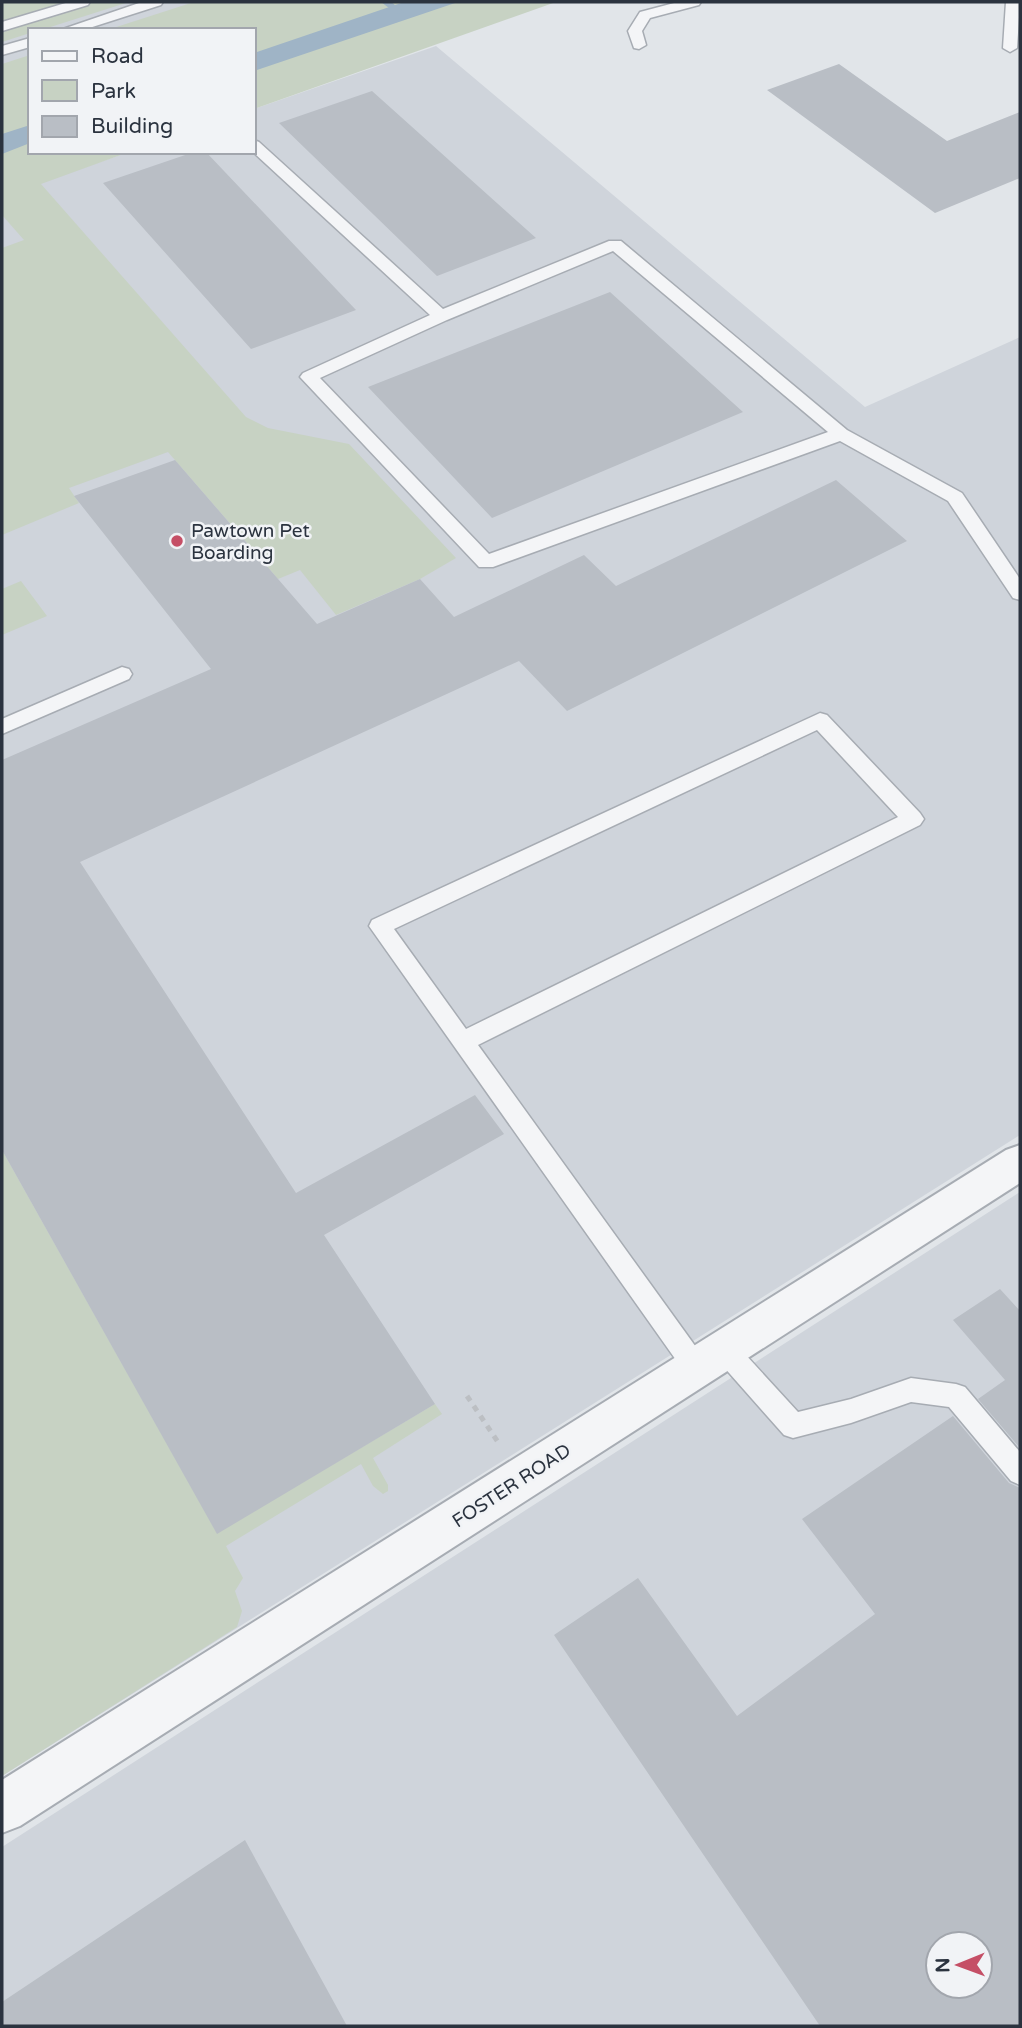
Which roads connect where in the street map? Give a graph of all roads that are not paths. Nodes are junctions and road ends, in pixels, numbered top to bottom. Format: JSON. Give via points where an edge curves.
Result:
{"nodes":[{"id":1,"x":43,"y":2,"type":"edge"},
{"id":2,"x":83,"y":2,"type":"edge"},
{"id":3,"x":156,"y":2,"type":"edge"},
{"id":4,"x":695,"y":2,"type":"edge"},
{"id":5,"x":1013,"y":2,"type":"edge"},
{"id":6,"x":2,"y":14,"type":"edge"},
{"id":7,"x":2,"y":27,"type":"edge"},
{"id":8,"x":73,"y":28,"type":"edge"},
{"id":9,"x":28,"y":43,"type":"edge"},
{"id":10,"x":639,"y":45,"type":"dead end"},
{"id":11,"x":1010,"y":48,"type":"dead end"},
{"id":12,"x":2,"y":51,"type":"edge"},
{"id":13,"x":256,"y":147,"type":"edge"},
{"id":14,"x":441,"y":316,"type":"junction"},
{"id":15,"x":841,"y":434,"type":"junction"},
{"id":16,"x":1020,"y":593,"type":"edge"},
{"id":17,"x":122,"y":674,"type":"dead end"},
{"id":18,"x":2,"y":727,"type":"edge"},
{"id":19,"x":462,"y":1042,"type":"junction"},
{"id":20,"x":1020,"y":1162,"type":"edge"},
{"id":21,"x":710,"y":1359,"type":"junction"},
{"id":22,"x":1020,"y":1472,"type":"edge"},
{"id":23,"x":2,"y":1808,"type":"edge"}],
"edges":[{"from":1,"to":6,"type":"lane"},
{"from":2,"to":7,"type":"lane"},
{"from":3,"to":8,"type":"lane"},
{"from":4,"to":10,"type":"lane","via":[[645,15],[635,31]]},
{"from":5,"to":11,"type":"lane"},
{"from":9,"to":12,"type":"lane"},
{"from":13,"to":14,"type":"lane"},
{"from":14,"to":15,"type":"lane","via":[[615,244]]},
{"from":14,"to":15,"type":"lane","via":[[309,377],[486,562]]},
{"from":15,"to":16,"type":"lane","via":[[955,497]]},
{"from":17,"to":18,"type":"lane"},
{"from":19,"to":19,"type":"lane","via":[[380,926],[820,720],[913,819]]},
{"from":19,"to":21,"type":"lane"},
{"from":20,"to":21,"type":"street","name":"FOSTER ROAD"},
{"from":21,"to":22,"type":"lane","via":[[793,1426],[852,1412],[911,1390],[956,1396]]},
{"from":21,"to":23,"type":"street","name":"FOSTER ROAD"}]}
